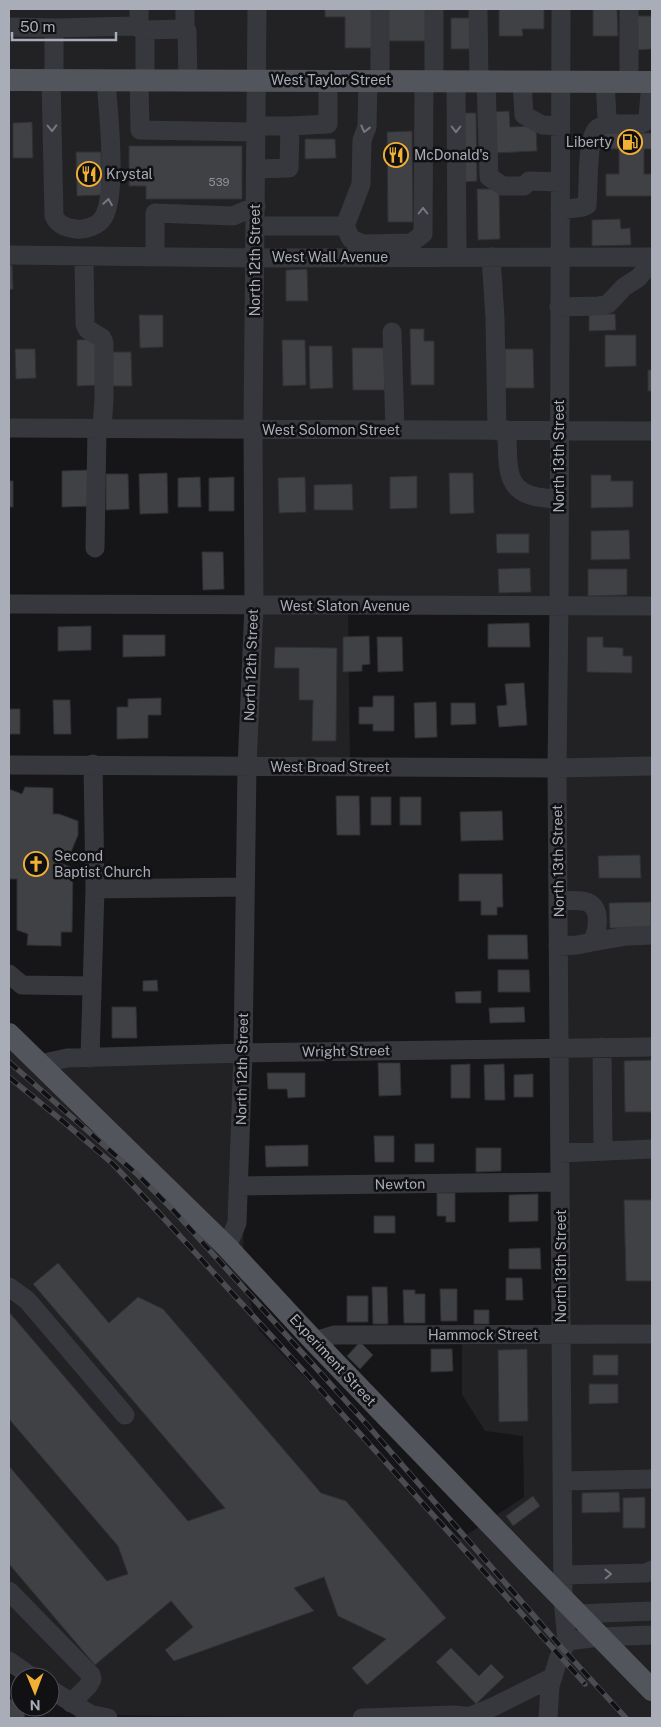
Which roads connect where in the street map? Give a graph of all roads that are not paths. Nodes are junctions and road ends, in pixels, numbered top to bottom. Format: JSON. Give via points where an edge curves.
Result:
{"nodes":[{"id":1,"x":139,"y":9,"type":"edge"},
{"id":2,"x":185,"y":9,"type":"edge"},
{"id":3,"x":257,"y":9,"type":"edge"},
{"id":4,"x":380,"y":9,"type":"edge"},
{"id":5,"x":434,"y":9,"type":"edge"},
{"id":6,"x":478,"y":9,"type":"edge"},
{"id":7,"x":561,"y":9,"type":"edge"},
{"id":8,"x":629,"y":9,"type":"edge"},
{"id":9,"x":9,"y":27,"type":"edge"},
{"id":10,"x":54,"y":28,"type":"junction"},
{"id":11,"x":142,"y":29,"type":"junction"},
{"id":12,"x":185,"y":30,"type":"junction"},
{"id":13,"x":9,"y":80,"type":"edge"},
{"id":14,"x":52,"y":80,"type":"junction"},
{"id":15,"x":106,"y":80,"type":"junction"},
{"id":16,"x":142,"y":80,"type":"junction"},
{"id":17,"x":188,"y":80,"type":"junction"},
{"id":18,"x":256,"y":80,"type":"junction"},
{"id":19,"x":328,"y":80,"type":"junction"},
{"id":20,"x":374,"y":80,"type":"junction"},
{"id":21,"x":438,"y":81,"type":"junction"},
{"id":22,"x":483,"y":81,"type":"junction"},
{"id":23,"x":522,"y":81,"type":"junction"},
{"id":24,"x":561,"y":81,"type":"junction"},
{"id":25,"x":605,"y":81,"type":"junction"},
{"id":26,"x":644,"y":82,"type":"edge"},
{"id":27,"x":612,"y":124,"type":"junction"},
{"id":28,"x":290,"y":126,"type":"junction"},
{"id":29,"x":560,"y":126,"type":"junction"},
{"id":30,"x":256,"y":129,"type":"junction"},
{"id":31,"x":560,"y":158,"type":"junction"},
{"id":32,"x":589,"y":163,"type":"junction"},
{"id":33,"x":256,"y":169,"type":"junction"},
{"id":34,"x":560,"y":182,"type":"junction"},
{"id":35,"x":256,"y":206,"type":"junction"},
{"id":36,"x":560,"y":210,"type":"junction"},
{"id":37,"x":256,"y":226,"type":"junction"},
{"id":38,"x":345,"y":226,"type":"junction"},
{"id":39,"x":76,"y":229,"type":"junction"},
{"id":40,"x":9,"y":255,"type":"edge"},
{"id":41,"x":80,"y":256,"type":"junction"},
{"id":42,"x":155,"y":256,"type":"junction"},
{"id":43,"x":457,"y":257,"type":"junction"},
{"id":44,"x":492,"y":257,"type":"junction"},
{"id":45,"x":559,"y":257,"type":"junction"},
{"id":46,"x":650,"y":257,"type":"edge"},
{"id":47,"x":256,"y":258,"type":"junction"},
{"id":48,"x":559,"y":307,"type":"junction"},
{"id":49,"x":392,"y":332,"type":"dead end"},
{"id":50,"x":9,"y":428,"type":"edge"},
{"id":51,"x":99,"y":429,"type":"junction"},
{"id":52,"x":253,"y":429,"type":"junction"},
{"id":53,"x":395,"y":430,"type":"junction"},
{"id":54,"x":559,"y":430,"type":"junction"},
{"id":55,"x":502,"y":431,"type":"junction"},
{"id":56,"x":652,"y":431,"type":"edge"},
{"id":57,"x":559,"y":499,"type":"junction"},
{"id":58,"x":95,"y":548,"type":"dead end"},
{"id":59,"x":9,"y":604,"type":"edge"},
{"id":60,"x":254,"y":606,"type":"junction"},
{"id":61,"x":652,"y":606,"type":"edge"},
{"id":62,"x":559,"y":607,"type":"junction"},
{"id":63,"x":93,"y":764,"type":"junction"},
{"id":64,"x":9,"y":765,"type":"edge"},
{"id":65,"x":247,"y":766,"type":"junction"},
{"id":66,"x":652,"y":766,"type":"edge"},
{"id":67,"x":557,"y":768,"type":"junction"},
{"id":68,"x":245,"y":887,"type":"junction"},
{"id":69,"x":95,"y":890,"type":"junction"},
{"id":70,"x":558,"y":902,"type":"junction"},
{"id":71,"x":652,"y":935,"type":"edge"},
{"id":72,"x":592,"y":942,"type":"junction"},
{"id":73,"x":558,"y":946,"type":"junction"},
{"id":74,"x":9,"y":974,"type":"edge"},
{"id":75,"x":92,"y":986,"type":"junction"},
{"id":76,"x":9,"y":1034,"type":"edge"},
{"id":77,"x":559,"y":1047,"type":"junction"},
{"id":78,"x":602,"y":1047,"type":"junction"},
{"id":79,"x":652,"y":1047,"type":"edge"},
{"id":80,"x":243,"y":1053,"type":"junction"},
{"id":81,"x":90,"y":1058,"type":"junction"},
{"id":82,"x":40,"y":1064,"type":"junction"},
{"id":83,"x":652,"y":1149,"type":"edge"},
{"id":84,"x":603,"y":1151,"type":"junction"},
{"id":85,"x":560,"y":1153,"type":"junction"},
{"id":86,"x":560,"y":1182,"type":"junction"},
{"id":87,"x":239,"y":1186,"type":"junction"},
{"id":88,"x":228,"y":1247,"type":"junction"},
{"id":89,"x":9,"y":1287,"type":"edge"},
{"id":90,"x":652,"y":1334,"type":"edge"},
{"id":91,"x":561,"y":1335,"type":"junction"},
{"id":92,"x":314,"y":1341,"type":"junction"},
{"id":93,"x":125,"y":1415,"type":"dead end"},
{"id":94,"x":652,"y":1479,"type":"edge"},
{"id":95,"x":562,"y":1481,"type":"junction"},
{"id":96,"x":652,"y":1570,"type":"edge"},
{"id":97,"x":563,"y":1575,"type":"junction"},
{"id":98,"x":9,"y":1591,"type":"edge"},
{"id":99,"x":570,"y":1606,"type":"junction"},
{"id":100,"x":652,"y":1611,"type":"edge"},
{"id":101,"x":652,"y":1635,"type":"edge"},
{"id":102,"x":600,"y":1637,"type":"junction"},
{"id":103,"x":567,"y":1641,"type":"junction"},
{"id":104,"x":553,"y":1677,"type":"junction"},
{"id":105,"x":652,"y":1690,"type":"edge"},
{"id":106,"x":60,"y":1696,"type":"edge"},
{"id":107,"x":71,"y":1703,"type":"junction"},
{"id":108,"x":89,"y":1716,"type":"edge"},
{"id":109,"x":108,"y":1718,"type":"edge"},
{"id":110,"x":362,"y":1718,"type":"edge"},
{"id":111,"x":475,"y":1718,"type":"edge"},
{"id":112,"x":548,"y":1718,"type":"edge"}],
"edges":[{"from":1,"to":11,"type":"street"},
{"from":2,"to":12,"type":"street"},
{"from":3,"to":18,"type":"street","name":"North 12th Street"},
{"from":4,"to":20,"type":"street"},
{"from":5,"to":21,"type":"street"},
{"from":6,"to":22,"type":"street"},
{"from":7,"to":24,"type":"street","name":"North 13th Street"},
{"from":8,"to":26,"type":"street"},
{"from":9,"to":10,"type":"street"},
{"from":10,"to":11,"type":"street","via":[[134,26]]},
{"from":10,"to":14,"type":"street"},
{"from":11,"to":12,"type":"street"},
{"from":11,"to":16,"type":"street"},
{"from":12,"to":17,"type":"street"},
{"from":13,"to":14,"type":"main road","name":"West Taylor Street"},
{"from":14,"to":15,"type":"main road","name":"West Taylor Street"},
{"from":14,"to":39,"type":"street","one_way":true,"via":[[54,216],[64,227]]},
{"from":15,"to":16,"type":"main road","name":"West Taylor Street"},
{"from":39,"to":15,"type":"street","one_way":true,"via":[[98,223],[110,198]]},
{"from":16,"to":17,"type":"main road","name":"West Taylor Street"},
{"from":16,"to":30,"type":"street","via":[[140,130]]},
{"from":17,"to":18,"type":"main road","name":"West Taylor Street"},
{"from":18,"to":19,"type":"main road","name":"West Taylor Street"},
{"from":18,"to":30,"type":"street","name":"North 12th Street"},
{"from":19,"to":20,"type":"main road","name":"West Taylor Street"},
{"from":19,"to":28,"type":"street","via":[[328,124]]},
{"from":20,"to":21,"type":"main road","name":"West Taylor Street"},
{"from":20,"to":38,"type":"street","one_way":true,"via":[[362,140],[361,184]]},
{"from":21,"to":22,"type":"main road","name":"West Taylor Street"},
{"from":38,"to":21,"type":"street","one_way":true,"via":[[351,238],[363,244],[411,244],[423,234]]},
{"from":21,"to":43,"type":"street","one_way":true},
{"from":22,"to":23,"type":"main road","name":"West Taylor Street"},
{"from":22,"to":34,"type":"street","via":[[489,177],[503,186],[524,186],[529,181]]},
{"from":23,"to":24,"type":"main road","name":"West Taylor Street"},
{"from":23,"to":29,"type":"street","via":[[524,114],[542,125]]},
{"from":24,"to":25,"type":"main road","name":"West Taylor Street"},
{"from":24,"to":29,"type":"street","name":"North 13th Street"},
{"from":25,"to":26,"type":"main road","name":"West Taylor Street"},
{"from":25,"to":27,"type":"street","via":[[607,117]]},
{"from":26,"to":27,"type":"street","via":[[648,116],[645,122]]},
{"from":27,"to":32,"type":"street","via":[[595,130]]},
{"from":28,"to":30,"type":"street"},
{"from":28,"to":33,"type":"street","via":[[289,168]]},
{"from":29,"to":31,"type":"street","name":"North 13th Street"},
{"from":30,"to":33,"type":"street","name":"North 12th Street"},
{"from":31,"to":32,"type":"street"},
{"from":31,"to":34,"type":"street","name":"North 13th Street"},
{"from":32,"to":36,"type":"street","via":[[587,205]]},
{"from":33,"to":35,"type":"street","name":"North 12th Street"},
{"from":34,"to":36,"type":"street","name":"North 13th Street"},
{"from":35,"to":37,"type":"street","name":"North 12th Street"},
{"from":35,"to":42,"type":"street","via":[[233,216],[154,213]]},
{"from":36,"to":45,"type":"street","name":"North 13th Street"},
{"from":37,"to":38,"type":"street"},
{"from":37,"to":47,"type":"street","name":"North 12th Street"},
{"from":39,"to":41,"type":"street"},
{"from":40,"to":41,"type":"street","name":"West Wall Avenue"},
{"from":41,"to":42,"type":"street","name":"West Wall Avenue"},
{"from":41,"to":51,"type":"street","via":[[85,324],[104,343],[104,399]]},
{"from":42,"to":47,"type":"street","name":"West Wall Avenue"},
{"from":43,"to":44,"type":"street","name":"West Wall Avenue"},
{"from":43,"to":47,"type":"street","name":"West Wall Avenue"},
{"from":44,"to":45,"type":"street","name":"West Wall Avenue"},
{"from":44,"to":55,"type":"street"},
{"from":45,"to":46,"type":"street","name":"West Wall Avenue"},
{"from":45,"to":48,"type":"street","name":"North 13th Street"},
{"from":46,"to":48,"type":"street","via":[[638,278],[608,304]]},
{"from":47,"to":52,"type":"street","name":"North 12th Street"},
{"from":48,"to":54,"type":"street","name":"North 13th Street"},
{"from":49,"to":53,"type":"street"},
{"from":50,"to":51,"type":"street","name":"West Solomon Street"},
{"from":51,"to":52,"type":"street","name":"West Solomon Street"},
{"from":51,"to":58,"type":"street"},
{"from":52,"to":53,"type":"street","name":"West Solomon Street"},
{"from":52,"to":60,"type":"street","name":"North 12th Street"},
{"from":53,"to":55,"type":"street","name":"West Solomon Street"},
{"from":54,"to":55,"type":"street","name":"West Solomon Street"},
{"from":54,"to":56,"type":"street","name":"West Solomon Street"},
{"from":54,"to":57,"type":"street","name":"North 13th Street"},
{"from":55,"to":57,"type":"street","via":[[512,482],[532,496]]},
{"from":57,"to":62,"type":"street","name":"North 13th Street"},
{"from":59,"to":60,"type":"street","name":"West Slaton Avenue"},
{"from":60,"to":62,"type":"street","name":"West Slaton Avenue"},
{"from":60,"to":65,"type":"street","name":"North 12th Street"},
{"from":61,"to":62,"type":"street","name":"West Slaton Avenue"},
{"from":62,"to":67,"type":"street","name":"North 13th Street"},
{"from":63,"to":64,"type":"street","name":"West Broad Street"},
{"from":63,"to":65,"type":"street","name":"West Broad Street"},
{"from":63,"to":69,"type":"street"},
{"from":65,"to":67,"type":"street","name":"West Broad Street"},
{"from":65,"to":68,"type":"street","name":"North 12th Street"},
{"from":66,"to":67,"type":"street","name":"West Broad Street"},
{"from":67,"to":70,"type":"street","name":"North 13th Street"},
{"from":68,"to":69,"type":"street"},
{"from":68,"to":80,"type":"street","name":"North 12th Street"},
{"from":69,"to":75,"type":"street"},
{"from":70,"to":72,"type":"street","via":[[579,900],[588,902],[595,909],[597,932]]},
{"from":70,"to":73,"type":"street","name":"North 13th Street"},
{"from":71,"to":72,"type":"street"},
{"from":72,"to":73,"type":"street"},
{"from":73,"to":77,"type":"street","name":"North 13th Street"},
{"from":74,"to":75,"type":"street","via":[[22,985]]},
{"from":75,"to":81,"type":"street"},
{"from":76,"to":82,"type":"main road","name":"Experiment Street"},
{"from":77,"to":78,"type":"street","name":"Wright Street"},
{"from":77,"to":80,"type":"street","name":"Wright Street"},
{"from":77,"to":85,"type":"street","name":"North 13th Street"},
{"from":78,"to":79,"type":"street","name":"Wright Street"},
{"from":78,"to":84,"type":"street"},
{"from":80,"to":81,"type":"street","name":"Wright Street"},
{"from":80,"to":87,"type":"street","name":"North 12th Street"},
{"from":81,"to":82,"type":"street","name":"Wright Street","via":[[67,1058]]},
{"from":82,"to":88,"type":"main road","name":"Experiment Street"},
{"from":83,"to":84,"type":"street"},
{"from":84,"to":85,"type":"street"},
{"from":85,"to":86,"type":"street","name":"North 13th Street"},
{"from":86,"to":87,"type":"street","name":"Newton"},
{"from":86,"to":91,"type":"street","name":"North 13th Street"},
{"from":87,"to":88,"type":"street","name":"North 12th Street","via":[[237,1223]]},
{"from":88,"to":92,"type":"main road","name":"Experiment Street"},
{"from":89,"to":93,"type":"street","via":[[27,1300]]},
{"from":90,"to":91,"type":"street","name":"Hammock Street"},
{"from":91,"to":92,"type":"street","name":"Hammock Street","via":[[334,1335]]},
{"from":91,"to":95,"type":"street","name":"North 13th Street"},
{"from":92,"to":99,"type":"main road","name":"Experiment Street"},
{"from":94,"to":95,"type":"street"},
{"from":95,"to":97,"type":"street","name":"North 13th Street"},
{"from":97,"to":96,"type":"street","one_way":true,"via":[[646,1573]]},
{"from":97,"to":99,"type":"street","name":"North 13th Street"},
{"from":98,"to":107,"type":"street","via":[[91,1675],[88,1686]]},
{"from":99,"to":100,"type":"street"},
{"from":99,"to":102,"type":"main road","name":"Experiment Street"},
{"from":99,"to":103,"type":"street","name":"North 13th Street"},
{"from":101,"to":102,"type":"street"},
{"from":102,"to":103,"type":"street"},
{"from":102,"to":105,"type":"main road","name":"Experiment Street"},
{"from":103,"to":104,"type":"street","name":"North 13th Street"},
{"from":104,"to":111,"type":"street"},
{"from":104,"to":112,"type":"street","name":"North 13th Street"},
{"from":106,"to":107,"type":"street"},
{"from":107,"to":108,"type":"street"},
{"from":108,"to":109,"type":"street"},
{"from":110,"to":111,"type":"street","via":[[454,1715]]}]}
